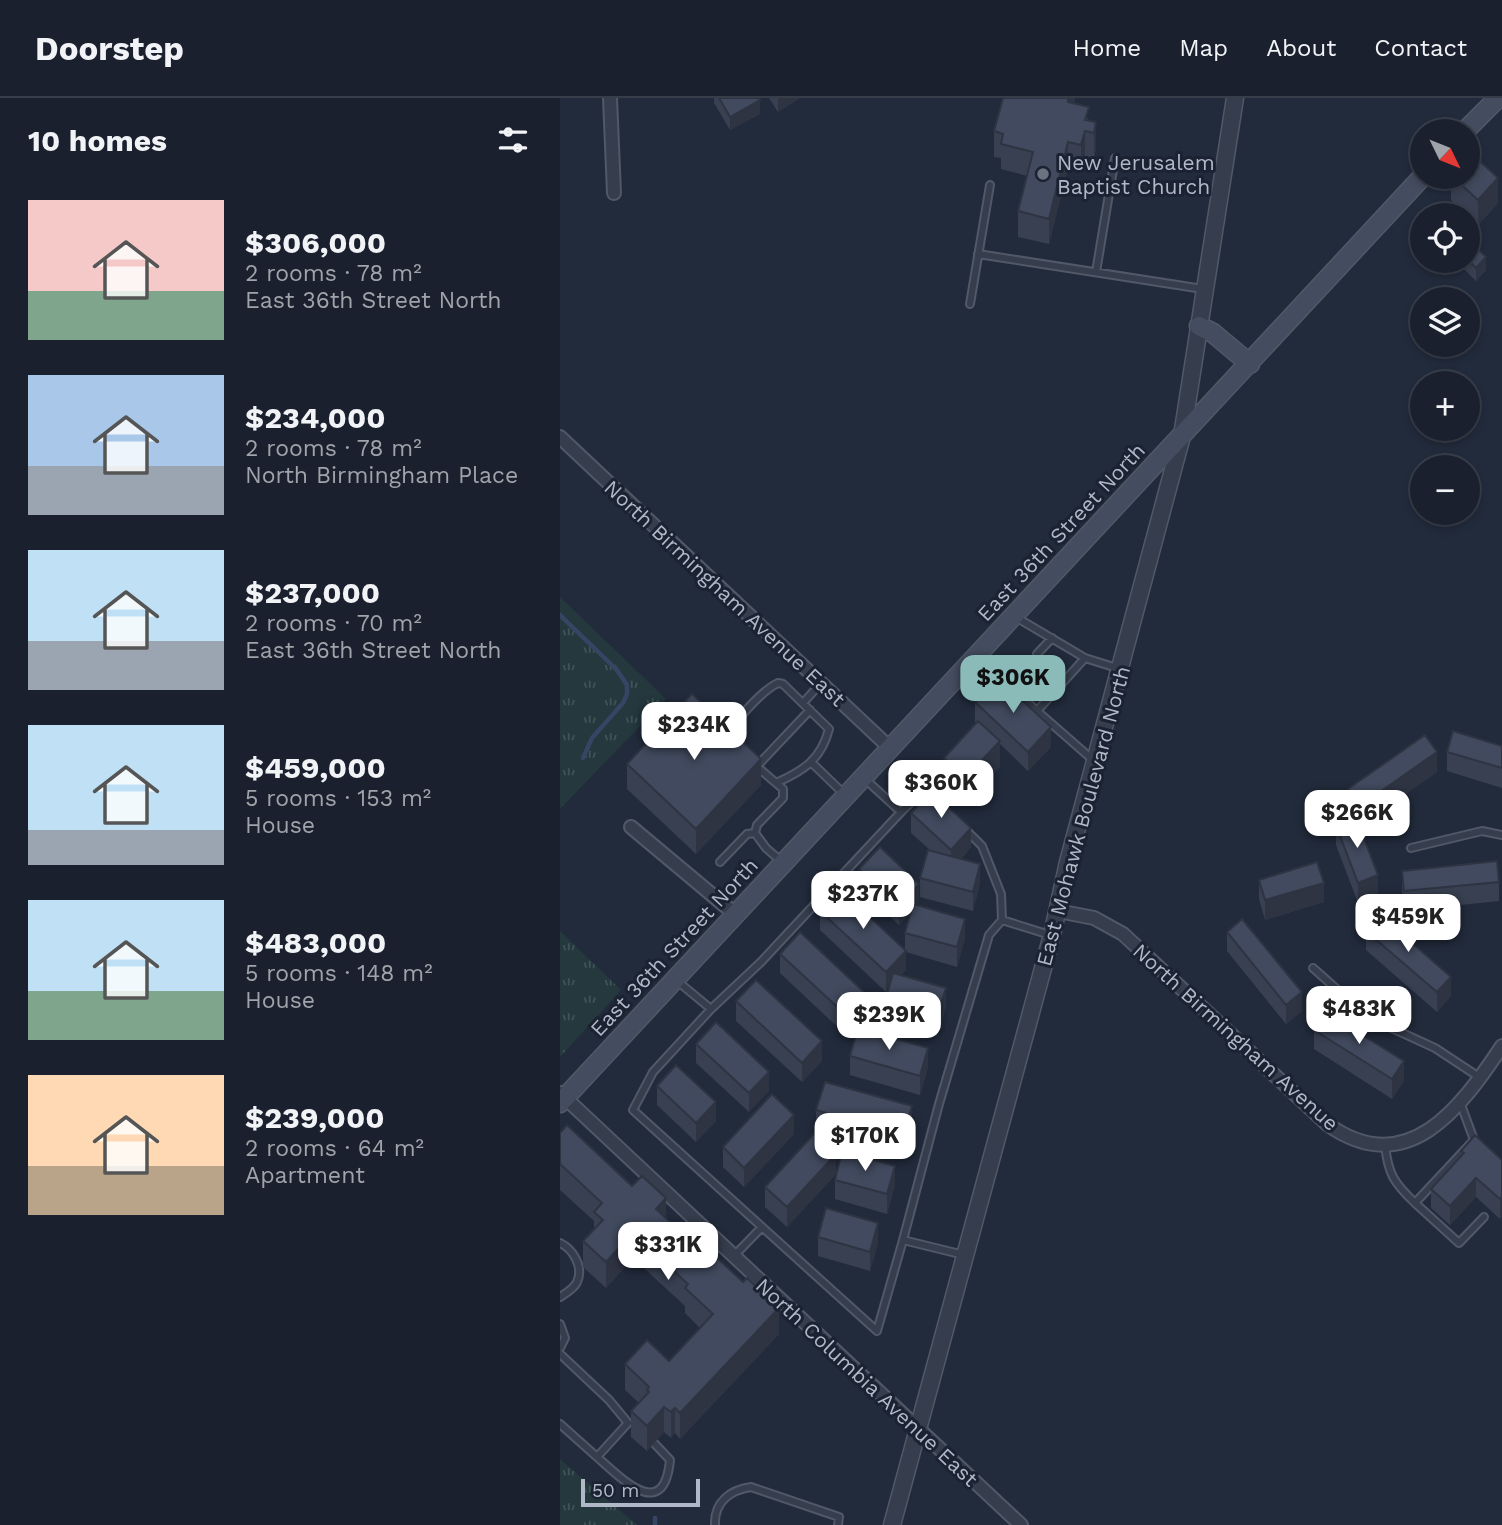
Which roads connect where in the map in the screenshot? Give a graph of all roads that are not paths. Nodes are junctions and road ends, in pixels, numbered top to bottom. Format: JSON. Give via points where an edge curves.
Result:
{"nodes":[{"id":1,"x":610,"y":98,"type":"edge"},
{"id":2,"x":1235,"y":98,"type":"edge"},
{"id":3,"x":1498,"y":98,"type":"edge"},
{"id":4,"x":1477,"y":119,"type":"edge"},
{"id":5,"x":1115,"y":158,"type":"dead end"},
{"id":6,"x":990,"y":185,"type":"dead end"},
{"id":7,"x":1411,"y":189,"type":"edge"},
{"id":8,"x":614,"y":193,"type":"dead end"},
{"id":9,"x":978,"y":254,"type":"junction"},
{"id":10,"x":1096,"y":272,"type":"junction"},
{"id":11,"x":1205,"y":290,"type":"junction"},
{"id":12,"x":970,"y":304,"type":"dead end"},
{"id":13,"x":1199,"y":327,"type":"junction"},
{"id":14,"x":1250,"y":364,"type":"junction"},
{"id":15,"x":1182,"y":436,"type":"junction"},
{"id":16,"x":560,"y":438,"type":"edge"},
{"id":17,"x":1014,"y":616,"type":"junction"},
{"id":18,"x":1052,"y":638,"type":"junction"},
{"id":19,"x":1037,"y":654,"type":"dead end"},
{"id":20,"x":976,"y":657,"type":"junction"},
{"id":21,"x":1085,"y":658,"type":"junction"},
{"id":22,"x":1023,"y":668,"type":"dead end"},
{"id":23,"x":1121,"y":669,"type":"junction"},
{"id":24,"x":821,"y":683,"type":"junction"},
{"id":25,"x":1007,"y":685,"type":"junction"},
{"id":26,"x":803,"y":703,"type":"junction"},
{"id":27,"x":810,"y":710,"type":"junction"},
{"id":28,"x":1037,"y":711,"type":"junction"},
{"id":29,"x":890,"y":748,"type":"junction"},
{"id":30,"x":813,"y":763,"type":"junction"},
{"id":31,"x":1096,"y":763,"type":"junction"},
{"id":32,"x":757,"y":766,"type":"junction"},
{"id":33,"x":863,"y":777,"type":"junction"},
{"id":34,"x":776,"y":783,"type":"junction"},
{"id":35,"x":846,"y":795,"type":"junction"},
{"id":36,"x":944,"y":808,"type":"edge"},
{"id":37,"x":901,"y":812,"type":"junction"},
{"id":38,"x":631,"y":827,"type":"dead end"},
{"id":39,"x":963,"y":827,"type":"edge"},
{"id":40,"x":755,"y":833,"type":"junction"},
{"id":41,"x":1502,"y":835,"type":"edge"},
{"id":42,"x":1410,"y":848,"type":"dead end"},
{"id":43,"x":720,"y":862,"type":"dead end"},
{"id":44,"x":783,"y":863,"type":"junction"},
{"id":45,"x":1058,"y":911,"type":"junction"},
{"id":46,"x":735,"y":914,"type":"junction"},
{"id":47,"x":1002,"y":919,"type":"junction"},
{"id":48,"x":1052,"y":935,"type":"junction"},
{"id":49,"x":1313,"y":968,"type":"dead end"},
{"id":50,"x":675,"y":979,"type":"junction"},
{"id":51,"x":710,"y":1009,"type":"junction"},
{"id":52,"x":1502,"y":1046,"type":"edge"},
{"id":53,"x":1481,"y":1078,"type":"junction"},
{"id":54,"x":562,"y":1098,"type":"edge"},
{"id":55,"x":1460,"y":1102,"type":"junction"},
{"id":56,"x":1385,"y":1145,"type":"junction"},
{"id":57,"x":1415,"y":1203,"type":"junction"},
{"id":58,"x":1484,"y":1217,"type":"dead end"},
{"id":59,"x":762,"y":1227,"type":"junction"},
{"id":60,"x":903,"y":1240,"type":"junction"},
{"id":61,"x":560,"y":1244,"type":"edge"},
{"id":62,"x":964,"y":1255,"type":"junction"},
{"id":63,"x":733,"y":1257,"type":"junction"},
{"id":64,"x":560,"y":1297,"type":"edge"},
{"id":65,"x":560,"y":1324,"type":"edge"},
{"id":66,"x":560,"y":1348,"type":"edge"},
{"id":67,"x":560,"y":1353,"type":"edge"},
{"id":68,"x":628,"y":1423,"type":"junction"},
{"id":69,"x":560,"y":1424,"type":"edge"},
{"id":70,"x":639,"y":1429,"type":"edge"},
{"id":71,"x":918,"y":1430,"type":"junction"},
{"id":72,"x":654,"y":1443,"type":"dead end"},
{"id":73,"x":597,"y":1457,"type":"junction"},
{"id":74,"x":715,"y":1525,"type":"edge"},
{"id":75,"x":838,"y":1525,"type":"edge"},
{"id":76,"x":892,"y":1525,"type":"edge"},
{"id":77,"x":1021,"y":1525,"type":"edge"}],
"edges":[{"from":1,"to":8,"type":"street"},
{"from":2,"to":11,"type":"street","name":"East Mohawk Boulevard North"},
{"from":3,"to":4,"type":"main road"},
{"from":5,"to":10,"type":"lane"},
{"from":6,"to":9,"type":"lane"},
{"from":7,"to":14,"type":"main road","name":"East 36th Street North"},
{"from":9,"to":10,"type":"lane"},
{"from":9,"to":12,"type":"lane"},
{"from":10,"to":11,"type":"lane"},
{"from":11,"to":13,"type":"street","name":"East Mohawk Boulevard North"},
{"from":13,"to":14,"type":"main road"},
{"from":13,"to":15,"type":"street","name":"East Mohawk Boulevard North"},
{"from":14,"to":15,"type":"main road","name":"East 36th Street North"},
{"from":15,"to":17,"type":"main road","name":"East 36th Street North"},
{"from":15,"to":23,"type":"street","name":"East Mohawk Boulevard North"},
{"from":16,"to":24,"type":"street","name":"North Birmingham Avenue East"},
{"from":17,"to":18,"type":"lane"},
{"from":17,"to":20,"type":"main road","name":"East 36th Street North"},
{"from":18,"to":19,"type":"lane"},
{"from":18,"to":21,"type":"lane"},
{"from":20,"to":25,"type":"lane"},
{"from":20,"to":29,"type":"main road","name":"East 36th Street North"},
{"from":21,"to":23,"type":"lane"},
{"from":21,"to":28,"type":"lane"},
{"from":22,"to":25,"type":"lane"},
{"from":23,"to":31,"type":"street","name":"East Mohawk Boulevard North"},
{"from":24,"to":26,"type":"lane"},
{"from":24,"to":29,"type":"street","name":"North Birmingham Avenue East"},
{"from":25,"to":28,"type":"lane"},
{"from":26,"to":27,"type":"lane"},
{"from":26,"to":32,"type":"lane","via":[[778,682],[732,729],[733,746]]},
{"from":27,"to":30,"type":"lane","via":[[829,729]]},
{"from":27,"to":32,"type":"lane"},
{"from":28,"to":31,"type":"lane"},
{"from":29,"to":33,"type":"main road","name":"East 36th Street North"},
{"from":30,"to":34,"type":"lane"},
{"from":30,"to":35,"type":"lane"},
{"from":31,"to":45,"type":"street","name":"East Mohawk Boulevard North"},
{"from":32,"to":34,"type":"lane"},
{"from":33,"to":35,"type":"main road","name":"East 36th Street North"},
{"from":33,"to":37,"type":"lane"},
{"from":34,"to":40,"type":"lane","via":[[783,789],[783,798]]},
{"from":35,"to":44,"type":"main road","name":"East 36th Street North"},
{"from":36,"to":37,"type":"lane","via":[[925,789]]},
{"from":37,"to":51,"type":"lane","via":[[761,962]]},
{"from":38,"to":46,"type":"street"},
{"from":39,"to":47,"type":"lane","via":[[982,846],[1001,894]]},
{"from":40,"to":43,"type":"lane","via":[[747,834]]},
{"from":40,"to":44,"type":"lane"},
{"from":41,"to":42,"type":"lane","via":[[1482,831]]},
{"from":44,"to":46,"type":"main road","name":"East 36th Street North"},
{"from":45,"to":48,"type":"street","name":"East Mohawk Boulevard North"},
{"from":45,"to":56,"type":"street","name":"North Birmingham Avenue","via":[[1094,918],[1115,928],[1327,1124],[1357,1141]]},
{"from":46,"to":50,"type":"main road","name":"East 36th Street North"},
{"from":47,"to":48,"type":"lane"},
{"from":47,"to":60,"type":"lane","via":[[989,935]]},
{"from":48,"to":62,"type":"street","name":"East Mohawk Boulevard North"},
{"from":49,"to":53,"type":"lane","via":[[1376,1020],[1435,1048]]},
{"from":50,"to":51,"type":"lane"},
{"from":50,"to":54,"type":"main road","name":"East 36th Street North"},
{"from":51,"to":59,"type":"lane","via":[[653,1072],[633,1110]]},
{"from":52,"to":53,"type":"street","name":"North Birmingham Avenue"},
{"from":53,"to":55,"type":"street","name":"North Birmingham Avenue"},
{"from":54,"to":63,"type":"street","name":"North Columbia Avenue East"},
{"from":55,"to":56,"type":"street","name":"North Birmingham Avenue","via":[[1425,1135]]},
{"from":55,"to":57,"type":"lane","via":[[1474,1140]]},
{"from":56,"to":57,"type":"lane","via":[[1392,1177]]},
{"from":57,"to":58,"type":"lane","via":[[1459,1244]]},
{"from":59,"to":60,"type":"lane","via":[[877,1331]]},
{"from":59,"to":63,"type":"lane"},
{"from":60,"to":62,"type":"lane"},
{"from":61,"to":64,"type":"lane","via":[[576,1258],[578,1280]]},
{"from":62,"to":71,"type":"street","name":"East Mohawk Boulevard North"},
{"from":63,"to":71,"type":"street","name":"North Columbia Avenue East"},
{"from":65,"to":66,"type":"lane","via":[[565,1338]]},
{"from":67,"to":68,"type":"lane"},
{"from":68,"to":70,"type":"lane"},
{"from":68,"to":73,"type":"lane"},
{"from":69,"to":73,"type":"lane"},
{"from":71,"to":76,"type":"street","name":"East Mohawk Boulevard North"},
{"from":71,"to":77,"type":"street","name":"North Columbia Avenue East"},
{"from":72,"to":73,"type":"lane","via":[[670,1460],[665,1484],[648,1494],[626,1483]]},
{"from":74,"to":75,"type":"lane","via":[[719,1504],[738,1489],[751,1487],[839,1517]]}]}
